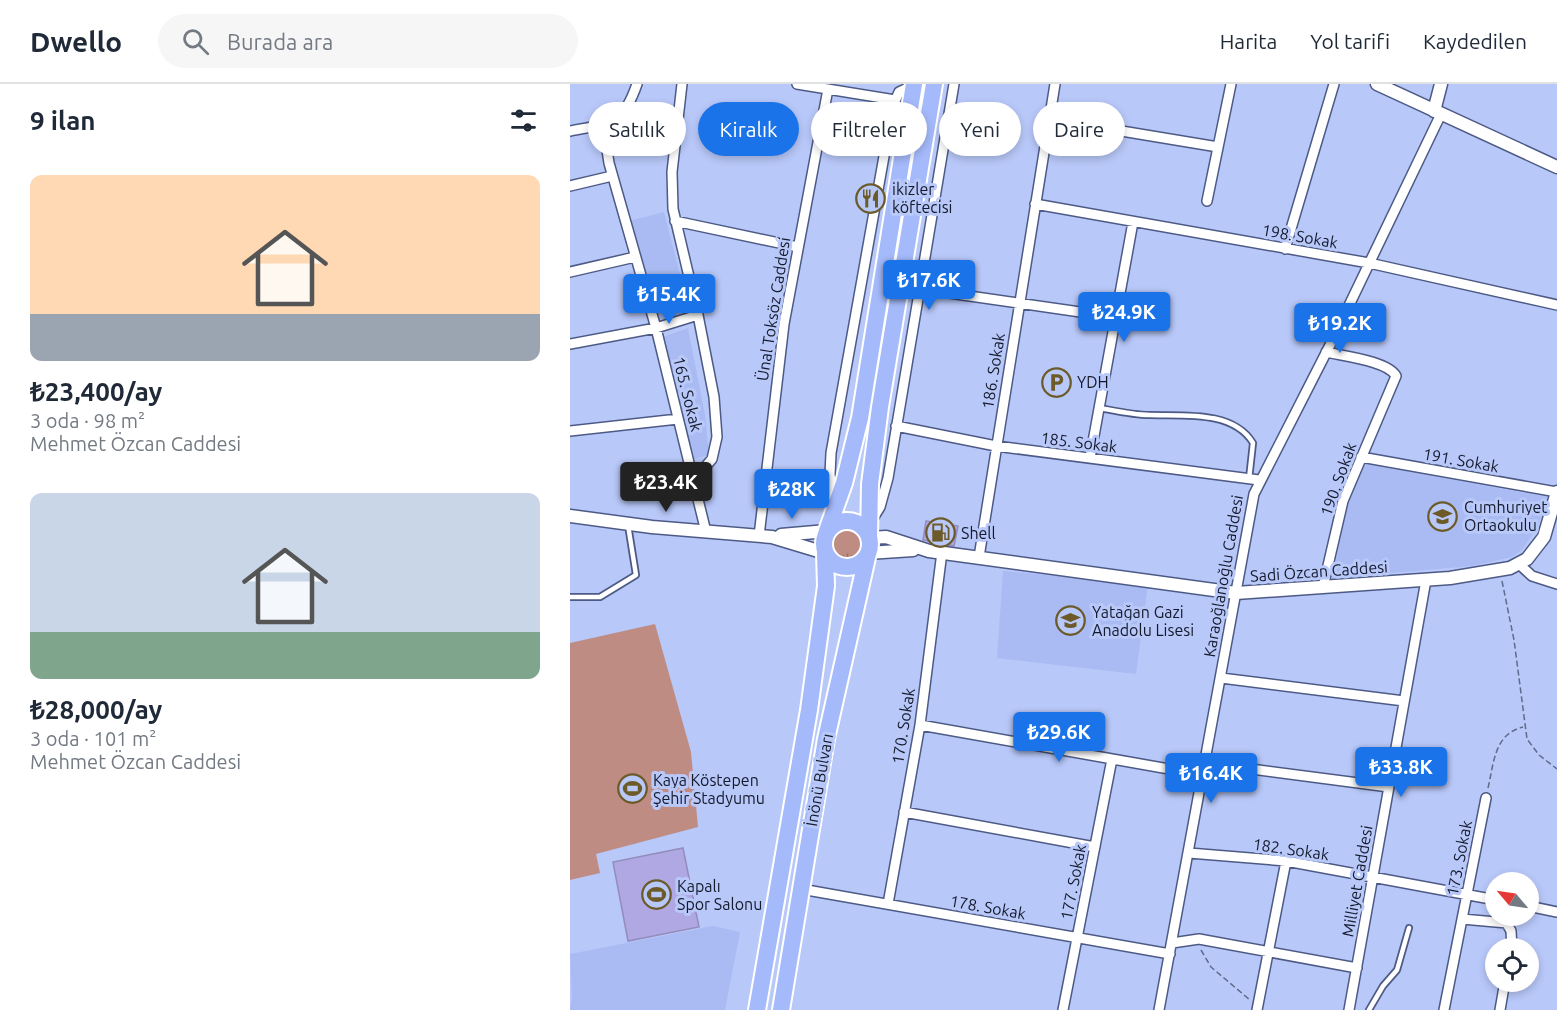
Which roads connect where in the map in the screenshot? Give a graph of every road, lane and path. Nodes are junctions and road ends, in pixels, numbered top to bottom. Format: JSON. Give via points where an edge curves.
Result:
{"nodes":[{"id":1,"x":637,"y":84,"type":"edge"},
{"id":2,"x":681,"y":84,"type":"edge"},
{"id":3,"x":797,"y":84,"type":"edge"},
{"id":4,"x":914,"y":84,"type":"edge"},
{"id":5,"x":934,"y":84,"type":"edge"},
{"id":6,"x":954,"y":84,"type":"edge"},
{"id":7,"x":1055,"y":84,"type":"edge"},
{"id":8,"x":1231,"y":84,"type":"edge"},
{"id":9,"x":1334,"y":84,"type":"edge"},
{"id":10,"x":1377,"y":84,"type":"edge"},
{"id":11,"x":1441,"y":84,"type":"edge"},
{"id":12,"x":828,"y":89,"type":"junction"},
{"id":13,"x":895,"y":100,"type":"junction"},
{"id":14,"x":630,"y":102,"type":"edge"},
{"id":15,"x":1052,"y":102,"type":"edge"},
{"id":16,"x":1437,"y":112,"type":"junction"},
{"id":17,"x":588,"y":127,"type":"edge"},
{"id":18,"x":570,"y":131,"type":"edge"},
{"id":19,"x":1125,"y":132,"type":"edge"},
{"id":20,"x":1218,"y":147,"type":"junction"},
{"id":21,"x":609,"y":156,"type":"edge"},
{"id":22,"x":1043,"y":156,"type":"edge"},
{"id":23,"x":1557,"y":167,"type":"edge"},
{"id":24,"x":612,"y":176,"type":"junction"},
{"id":25,"x":570,"y":186,"type":"edge"},
{"id":26,"x":1207,"y":201,"type":"dead end"},
{"id":27,"x":1035,"y":204,"type":"junction"},
{"id":28,"x":675,"y":221,"type":"junction"},
{"id":29,"x":1132,"y":222,"type":"junction"},
{"id":30,"x":798,"y":247,"type":"junction"},
{"id":31,"x":1286,"y":249,"type":"junction"},
{"id":32,"x":635,"y":257,"type":"junction"},
{"id":33,"x":1369,"y":263,"type":"junction"},
{"id":34,"x":570,"y":272,"type":"edge"},
{"id":35,"x":900,"y":285,"type":"junction"},
{"id":36,"x":919,"y":288,"type":"junction"},
{"id":37,"x":1019,"y":303,"type":"junction"},
{"id":38,"x":1557,"y":305,"type":"edge"},
{"id":39,"x":698,"y":315,"type":"junction"},
{"id":40,"x":1115,"y":317,"type":"junction"},
{"id":41,"x":656,"y":328,"type":"junction"},
{"id":42,"x":570,"y":344,"type":"edge"},
{"id":43,"x":1326,"y":352,"type":"junction"},
{"id":44,"x":1099,"y":408,"type":"junction"},
{"id":45,"x":678,"y":419,"type":"junction"},
{"id":46,"x":896,"y":426,"type":"junction"},
{"id":47,"x":570,"y":431,"type":"edge"},
{"id":48,"x":996,"y":446,"type":"junction"},
{"id":49,"x":1361,"y":457,"type":"junction"},
{"id":50,"x":1090,"y":458,"type":"junction"},
{"id":51,"x":1254,"y":479,"type":"junction"},
{"id":52,"x":694,"y":480,"type":"junction"},
{"id":53,"x":1557,"y":492,"type":"edge"},
{"id":54,"x":836,"y":509,"type":"junction"},
{"id":55,"x":570,"y":516,"type":"edge"},
{"id":56,"x":628,"y":524,"type":"junction"},
{"id":57,"x":827,"y":531,"type":"junction"},
{"id":58,"x":706,"y":532,"type":"junction"},
{"id":59,"x":759,"y":536,"type":"junction"},
{"id":60,"x":869,"y":538,"type":"junction"},
{"id":61,"x":942,"y":552,"type":"junction"},
{"id":62,"x":825,"y":553,"type":"junction"},
{"id":63,"x":979,"y":557,"type":"junction"},
{"id":64,"x":1519,"y":564,"type":"junction"},
{"id":65,"x":1500,"y":569,"type":"junction"},
{"id":66,"x":1426,"y":580,"type":"junction"},
{"id":67,"x":1557,"y":584,"type":"edge"},
{"id":68,"x":1323,"y":587,"type":"junction"},
{"id":69,"x":1236,"y":593,"type":"junction"},
{"id":70,"x":570,"y":597,"type":"edge"},
{"id":71,"x":1221,"y":678,"type":"junction"},
{"id":72,"x":1404,"y":701,"type":"junction"},
{"id":73,"x":920,"y":725,"type":"junction"},
{"id":74,"x":1525,"y":727,"type":"junction"},
{"id":75,"x":1112,"y":759,"type":"junction"},
{"id":76,"x":1205,"y":764,"type":"junction"},
{"id":77,"x":1557,"y":769,"type":"edge"},
{"id":78,"x":1203,"y":775,"type":"junction"},
{"id":79,"x":1389,"y":788,"type":"junction"},
{"id":80,"x":1486,"y":798,"type":"joint"},
{"id":81,"x":904,"y":812,"type":"junction"},
{"id":82,"x":1095,"y":847,"type":"junction"},
{"id":83,"x":1189,"y":853,"type":"junction"},
{"id":84,"x":1286,"y":861,"type":"junction"},
{"id":85,"x":1373,"y":878,"type":"junction"},
{"id":86,"x":801,"y":889,"type":"junction"},
{"id":87,"x":1467,"y":895,"type":"junction"},
{"id":88,"x":1485,"y":898,"type":"edge"},
{"id":89,"x":888,"y":904,"type":"junction"},
{"id":90,"x":1539,"y":908,"type":"edge"},
{"id":91,"x":1557,"y":912,"type":"edge"},
{"id":92,"x":1462,"y":919,"type":"junction"},
{"id":93,"x":1485,"y":919,"type":"edge"},
{"id":94,"x":1409,"y":928,"type":"dead end"},
{"id":95,"x":1078,"y":939,"type":"junction"},
{"id":96,"x":1199,"y":939,"type":"junction"},
{"id":97,"x":1172,"y":943,"type":"junction"},
{"id":98,"x":1268,"y":952,"type":"junction"},
{"id":99,"x":1170,"y":954,"type":"junction"},
{"id":100,"x":1357,"y":968,"type":"junction"},
{"id":101,"x":1503,"y":992,"type":"edge"},
{"id":102,"x":1257,"y":1008,"type":"edge"},
{"id":103,"x":758,"y":1010,"type":"edge"},
{"id":104,"x":781,"y":1010,"type":"edge"},
{"id":105,"x":1063,"y":1010,"type":"edge"},
{"id":106,"x":1159,"y":1010,"type":"edge"},
{"id":107,"x":1349,"y":1010,"type":"edge"},
{"id":108,"x":1369,"y":1010,"type":"edge"},
{"id":109,"x":1444,"y":1010,"type":"edge"},
{"id":110,"x":1500,"y":1010,"type":"edge"}],
"edges":[{"from":1,"to":14,"type":"street"},
{"from":2,"to":28,"type":"street","via":[[672,172]]},
{"from":3,"to":12,"type":"street"},
{"from":4,"to":13,"type":"street","via":[[902,90]]},
{"from":4,"to":54,"type":"highway","via":[[860,418]]},
{"from":5,"to":35,"type":"highway","name":"İnönü Bulvarı"},
{"from":6,"to":36,"type":"street","name":"İnönü Bulvarı"},
{"from":7,"to":15,"type":"street","name":"186. Sokak"},
{"from":8,"to":20,"type":"street"},
{"from":9,"to":31,"type":"street"},
{"from":10,"to":16,"type":"street"},
{"from":11,"to":16,"type":"street","name":"Karaoğlanoğlu Caddesi"},
{"from":12,"to":13,"type":"street"},
{"from":12,"to":30,"type":"street","name":"Ünal Toksöz Caddesi"},
{"from":13,"to":54,"type":"street","via":[[831,453]]},
{"from":16,"to":23,"type":"street"},
{"from":16,"to":33,"type":"street","name":"Karaoğlanoğlu Caddesi"},
{"from":17,"to":18,"type":"street"},
{"from":19,"to":20,"type":"street"},
{"from":20,"to":26,"type":"street"},
{"from":21,"to":24,"type":"street","name":"165. Sokak"},
{"from":22,"to":27,"type":"street","name":"186. Sokak"},
{"from":24,"to":25,"type":"street"},
{"from":24,"to":32,"type":"street","name":"165. Sokak"},
{"from":27,"to":29,"type":"street","name":"198. Sokak"},
{"from":27,"to":37,"type":"street","name":"186. Sokak"},
{"from":28,"to":30,"type":"street"},
{"from":28,"to":39,"type":"street"},
{"from":29,"to":31,"type":"street","name":"198. Sokak"},
{"from":29,"to":40,"type":"street"},
{"from":30,"to":59,"type":"street","name":"Ünal Toksöz Caddesi","via":[[781,346]]},
{"from":31,"to":33,"type":"street","name":"198. Sokak"},
{"from":32,"to":34,"type":"street"},
{"from":32,"to":41,"type":"street","name":"165. Sokak"},
{"from":33,"to":38,"type":"street","name":"198. Sokak"},
{"from":33,"to":43,"type":"street","name":"Karaoğlanoğlu Caddesi"},
{"from":35,"to":36,"type":"street"},
{"from":35,"to":60,"type":"highway","name":"İnönü Bulvarı","via":[[875,443]]},
{"from":36,"to":37,"type":"street"},
{"from":36,"to":46,"type":"street","name":"İnönü Bulvarı"},
{"from":37,"to":40,"type":"street"},
{"from":37,"to":48,"type":"street","name":"186. Sokak"},
{"from":39,"to":41,"type":"street"},
{"from":39,"to":52,"type":"street","via":[[714,397],[717,437],[712,459]]},
{"from":40,"to":44,"type":"street"},
{"from":41,"to":42,"type":"street"},
{"from":41,"to":45,"type":"street","name":"165. Sokak"},
{"from":43,"to":49,"type":"street","name":"190. Sokak","via":[[1387,367],[1395,374]]},
{"from":43,"to":51,"type":"street","name":"Karaoğlanoğlu Caddesi"},
{"from":44,"to":50,"type":"street"},
{"from":44,"to":51,"type":"lane","via":[[1150,415],[1190,415],[1236,427],[1253,443]]},
{"from":45,"to":47,"type":"street"},
{"from":45,"to":52,"type":"street","name":"165. Sokak"},
{"from":46,"to":48,"type":"street","name":"185. Sokak"},
{"from":46,"to":60,"type":"street","name":"İnönü Bulvarı","via":[[883,499]]},
{"from":48,"to":50,"type":"street","name":"185. Sokak"},
{"from":48,"to":63,"type":"street","name":"186. Sokak"},
{"from":49,"to":53,"type":"street","name":"191. Sokak"},
{"from":49,"to":68,"type":"street","name":"190. Sokak","via":[[1343,501]]},
{"from":50,"to":51,"type":"street","name":"185. Sokak"},
{"from":51,"to":69,"type":"street","name":"Karaoğlanoğlu Caddesi"},
{"from":52,"to":58,"type":"street","name":"165. Sokak"},
{"from":53,"to":64,"type":"street","name":"Sadi Özcan Caddesi","via":[[1544,537],[1534,553]]},
{"from":54,"to":57,"type":"highway"},
{"from":55,"to":56,"type":"street"},
{"from":56,"to":58,"type":"street"},
{"from":56,"to":70,"type":"lane","via":[[636,575],[600,597]]},
{"from":57,"to":59,"type":"street"},
{"from":57,"to":60,"type":"highway","via":[[839,522],[854,522]]},
{"from":57,"to":62,"type":"highway"},
{"from":58,"to":59,"type":"street"},
{"from":59,"to":62,"type":"street"},
{"from":60,"to":61,"type":"street","name":"Sadi Özcan Caddesi"},
{"from":60,"to":62,"type":"highway","via":[[860,563],[847,568],[834,564]]},
{"from":60,"to":86,"type":"highway","name":"İnönü Bulvarı","via":[[826,740]]},
{"from":61,"to":63,"type":"street","name":"Sadi Özcan Caddesi"},
{"from":61,"to":73,"type":"street","name":"170. Sokak"},
{"from":62,"to":103,"type":"highway","name":"İnönü Bulvarı","via":[[826,586],[811,699]]},
{"from":63,"to":69,"type":"street","name":"Sadi Özcan Caddesi"},
{"from":64,"to":65,"type":"street","name":"Sadi Özcan Caddesi"},
{"from":64,"to":67,"type":"street","via":[[1532,576]]},
{"from":65,"to":66,"type":"street","name":"Sadi Özcan Caddesi"},
{"from":65,"to":74,"type":"path"},
{"from":66,"to":68,"type":"street","name":"Sadi Özcan Caddesi"},
{"from":66,"to":72,"type":"street","name":"Milliyet Caddesi"},
{"from":68,"to":69,"type":"street","name":"Sadi Özcan Caddesi"},
{"from":69,"to":71,"type":"street","name":"Karaoğlanoğlu Caddesi"},
{"from":71,"to":72,"type":"street"},
{"from":71,"to":76,"type":"street","name":"Karaoğlanoğlu Caddesi"},
{"from":72,"to":79,"type":"street","name":"Milliyet Caddesi"},
{"from":73,"to":75,"type":"street"},
{"from":73,"to":81,"type":"street","name":"170. Sokak"},
{"from":74,"to":77,"type":"path","via":[[1531,747]]},
{"from":74,"to":80,"type":"path","via":[[1502,739]]},
{"from":75,"to":78,"type":"street"},
{"from":75,"to":82,"type":"street","name":"177. Sokak"},
{"from":76,"to":78,"type":"street","name":"Karaoğlanoğlu Caddesi"},
{"from":76,"to":79,"type":"street"},
{"from":78,"to":83,"type":"street","name":"Karaoğlanoğlu Caddesi"},
{"from":79,"to":85,"type":"street","name":"Milliyet Caddesi"},
{"from":80,"to":87,"type":"street","name":"173. Sokak"},
{"from":81,"to":82,"type":"street"},
{"from":81,"to":89,"type":"street","name":"170. Sokak"},
{"from":82,"to":95,"type":"street","name":"177. Sokak"},
{"from":83,"to":84,"type":"street","name":"182. Sokak"},
{"from":83,"to":97,"type":"street","name":"Karaoğlanoğlu Caddesi"},
{"from":84,"to":85,"type":"street","name":"182. Sokak"},
{"from":84,"to":98,"type":"street"},
{"from":85,"to":87,"type":"street","name":"182. Sokak"},
{"from":85,"to":100,"type":"street","name":"Milliyet Caddesi"},
{"from":86,"to":89,"type":"street","name":"178. Sokak"},
{"from":86,"to":104,"type":"highway","name":"İnönü Bulvarı"},
{"from":87,"to":88,"type":"street","name":"182. Sokak"},
{"from":87,"to":92,"type":"street","name":"173. Sokak"},
{"from":89,"to":95,"type":"street","name":"178. Sokak"},
{"from":90,"to":91,"type":"street"},
{"from":92,"to":93,"type":"street"},
{"from":92,"to":109,"type":"street","name":"173. Sokak"},
{"from":94,"to":108,"type":"lane","via":[[1397,970]]},
{"from":95,"to":99,"type":"street","name":"178. Sokak"},
{"from":95,"to":105,"type":"street","name":"177. Sokak"},
{"from":96,"to":97,"type":"street"},
{"from":96,"to":98,"type":"street"},
{"from":96,"to":102,"type":"path","via":[[1211,967]]},
{"from":97,"to":99,"type":"street","name":"Karaoğlanoğlu Caddesi"},
{"from":98,"to":100,"type":"street"},
{"from":98,"to":102,"type":"street"},
{"from":99,"to":106,"type":"street","name":"Karaoğlanoğlu Caddesi"},
{"from":100,"to":107,"type":"street","name":"Milliyet Caddesi"},
{"from":101,"to":110,"type":"street"}]}
